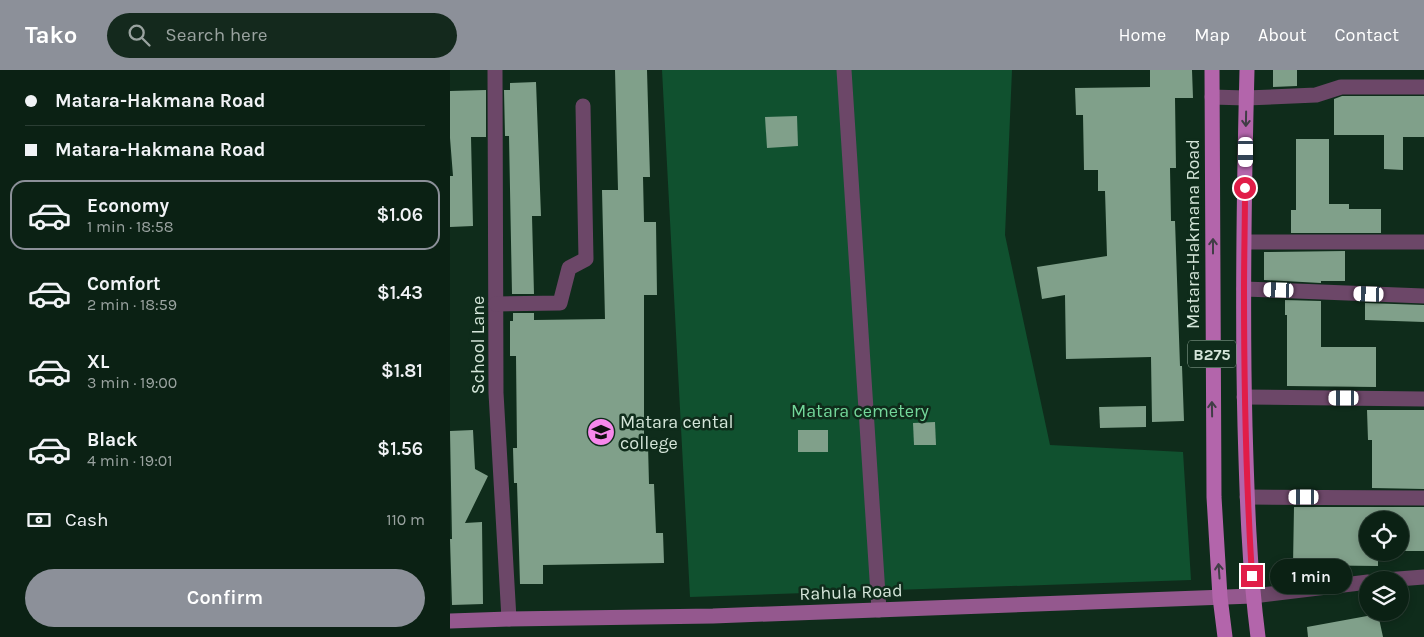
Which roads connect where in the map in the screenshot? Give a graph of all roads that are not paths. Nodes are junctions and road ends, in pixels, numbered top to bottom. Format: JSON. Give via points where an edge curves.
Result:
{"nodes":[{"id":1,"x":495,"y":70,"type":"edge"},
{"id":2,"x":844,"y":70,"type":"edge"},
{"id":3,"x":1212,"y":70,"type":"edge"},
{"id":4,"x":1247,"y":70,"type":"edge"},
{"id":5,"x":1424,"y":87,"type":"edge"},
{"id":6,"x":1212,"y":97,"type":"junction"},
{"id":7,"x":1246,"y":98,"type":"junction"},
{"id":8,"x":583,"y":106,"type":"dead end"},
{"id":9,"x":1245,"y":242,"type":"junction"},
{"id":10,"x":1424,"y":242,"type":"edge"},
{"id":11,"x":1244,"y":289,"type":"junction"},
{"id":12,"x":1424,"y":296,"type":"edge"},
{"id":13,"x":496,"y":304,"type":"junction"},
{"id":14,"x":1244,"y":398,"type":"junction"},
{"id":15,"x":1424,"y":398,"type":"edge"},
{"id":16,"x":1247,"y":497,"type":"junction"},
{"id":17,"x":1424,"y":498,"type":"edge"},
{"id":18,"x":1424,"y":576,"type":"edge"},
{"id":19,"x":1409,"y":578,"type":"edge"},
{"id":20,"x":1359,"y":583,"type":"edge"},
{"id":21,"x":1253,"y":596,"type":"junction"},
{"id":22,"x":1220,"y":597,"type":"junction"},
{"id":23,"x":879,"y":610,"type":"junction"},
{"id":24,"x":508,"y":619,"type":"junction"},
{"id":25,"x":450,"y":622,"type":"edge"},
{"id":26,"x":1225,"y":637,"type":"edge"},
{"id":27,"x":1258,"y":637,"type":"edge"}],
"edges":[{"from":1,"to":13,"type":"street","name":"School Lane"},
{"from":2,"to":23,"type":"street"},
{"from":3,"to":6,"type":"main road","name":"Matara-Hakmana Road","number":"B275"},
{"from":4,"to":7,"type":"main road","number":"B275"},
{"from":5,"to":7,"type":"street","via":[[1341,87],[1316,95]]},
{"from":6,"to":7,"type":"street"},
{"from":22,"to":6,"type":"main road","name":"Matara-Hakmana Road","number":"B275","one_way":true,"via":[[1214,497]]},
{"from":7,"to":9,"type":"main road","number":"B275","one_way":true},
{"from":8,"to":13,"type":"street","via":[[586,259],[569,268],[560,303]]},
{"from":9,"to":10,"type":"street"},
{"from":9,"to":11,"type":"main road","number":"B275"},
{"from":11,"to":12,"type":"street"},
{"from":11,"to":14,"type":"main road","number":"B275"},
{"from":13,"to":24,"type":"street","name":"School Lane","via":[[499,449]]},
{"from":14,"to":15,"type":"street"},
{"from":14,"to":16,"type":"main road","number":"B275"},
{"from":16,"to":17,"type":"street"},
{"from":16,"to":21,"type":"main road","number":"B275"},
{"from":18,"to":19,"type":"street"},
{"from":20,"to":21,"type":"street"},
{"from":21,"to":22,"type":"main road","name":"Rahula Road"},
{"from":21,"to":27,"type":"main road","number":"B275"},
{"from":22,"to":23,"type":"main road","name":"Rahula Road"},
{"from":22,"to":26,"type":"main road","name":"Matara-Hakmana Road","number":"B275"},
{"from":23,"to":24,"type":"main road","name":"Rahula Road"},
{"from":24,"to":25,"type":"main road","name":"Rahula Road"}]}
